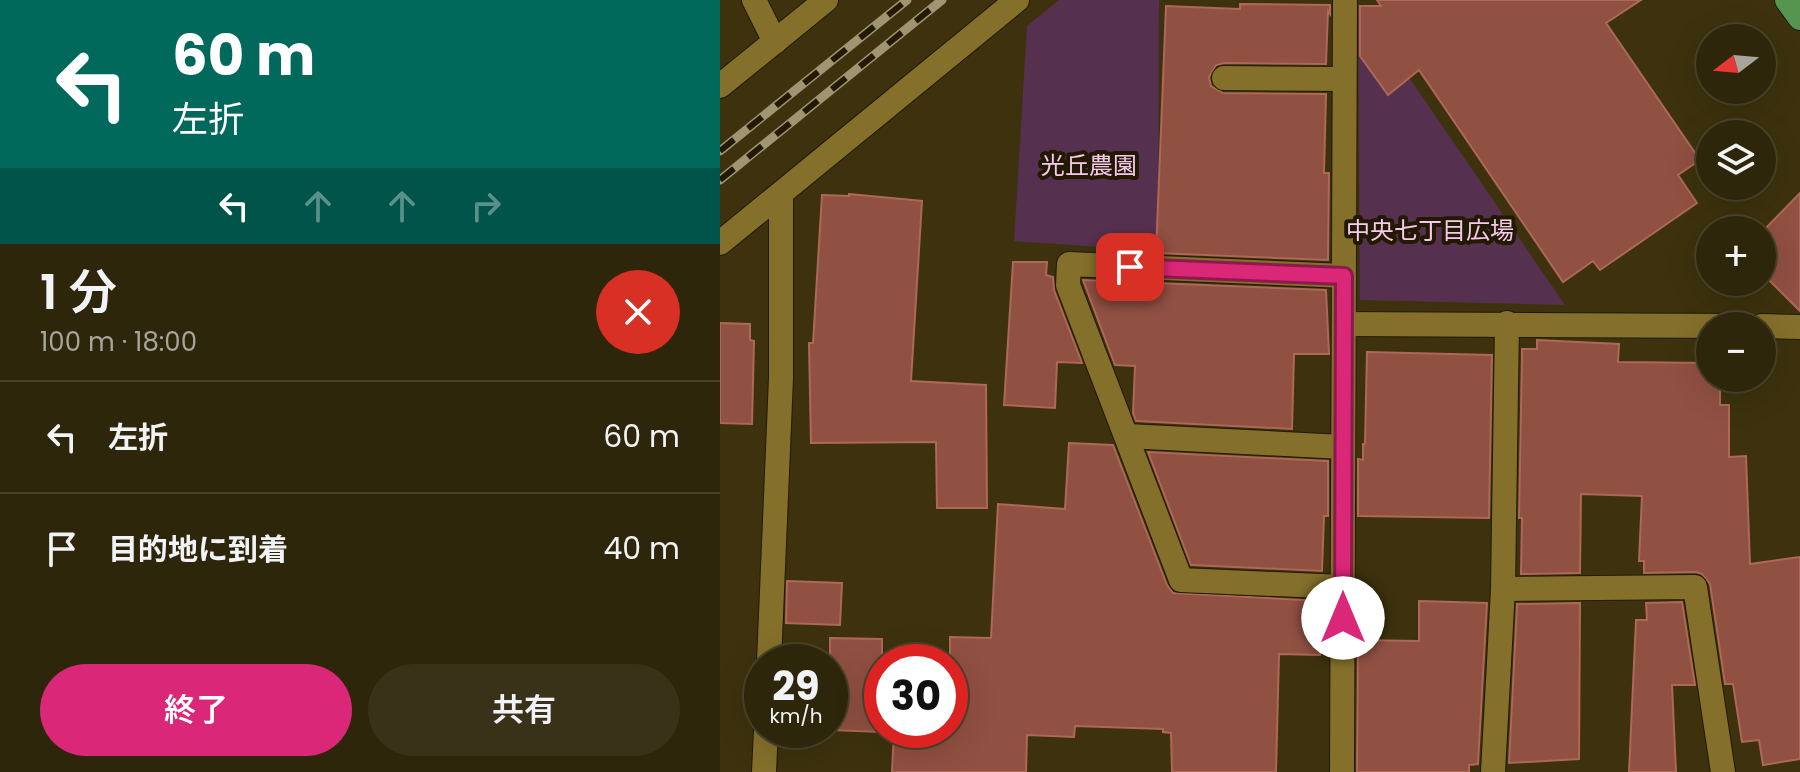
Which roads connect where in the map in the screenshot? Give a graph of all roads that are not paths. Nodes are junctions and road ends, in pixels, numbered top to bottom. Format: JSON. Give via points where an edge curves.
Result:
{"nodes":[{"id":1,"x":754,"y":0,"type":"edge"},
{"id":2,"x":826,"y":0,"type":"edge"},
{"id":3,"x":1017,"y":0,"type":"edge"},
{"id":4,"x":1345,"y":0,"type":"edge"},
{"id":5,"x":1787,"y":0,"type":"edge"},
{"id":6,"x":1800,"y":18,"type":"edge"},
{"id":7,"x":775,"y":42,"type":"junction"},
{"id":8,"x":1224,"y":78,"type":"dead end"},
{"id":9,"x":1344,"y":79,"type":"junction"},
{"id":10,"x":720,"y":86,"type":"edge"},
{"id":11,"x":781,"y":194,"type":"junction"},
{"id":12,"x":720,"y":243,"type":"edge"},
{"id":13,"x":1344,"y":276,"type":"junction"},
{"id":14,"x":1507,"y":323,"type":"junction"},
{"id":15,"x":1344,"y":324,"type":"junction"},
{"id":16,"x":1696,"y":325,"type":"edge"},
{"id":17,"x":1776,"y":326,"type":"edge"},
{"id":18,"x":1800,"y":327,"type":"edge"},
{"id":19,"x":1127,"y":436,"type":"junction"},
{"id":20,"x":1343,"y":447,"type":"junction"},
{"id":21,"x":1343,"y":587,"type":"junction"},
{"id":22,"x":1503,"y":589,"type":"junction"},
{"id":23,"x":770,"y":644,"type":"edge"},
{"id":24,"x":765,"y":748,"type":"edge"},
{"id":25,"x":764,"y":772,"type":"edge"},
{"id":26,"x":1342,"y":772,"type":"edge"},
{"id":27,"x":1493,"y":772,"type":"edge"},
{"id":28,"x":1723,"y":772,"type":"edge"}],
"edges":[{"from":1,"to":7,"type":"street"},
{"from":2,"to":7,"type":"street"},
{"from":3,"to":11,"type":"street"},
{"from":4,"to":9,"type":"street"},
{"from":5,"to":6,"type":"main road"},
{"from":7,"to":10,"type":"street"},
{"from":8,"to":9,"type":"street"},
{"from":9,"to":13,"type":"street"},
{"from":11,"to":12,"type":"street"},
{"from":11,"to":23,"type":"street","via":[[781,378]]},
{"from":13,"to":15,"type":"street"},
{"from":13,"to":19,"type":"street","via":[[1069,264],[1068,285]]},
{"from":14,"to":15,"type":"street"},
{"from":14,"to":16,"type":"street"},
{"from":14,"to":22,"type":"street"},
{"from":15,"to":20,"type":"street"},
{"from":17,"to":18,"type":"street"},
{"from":19,"to":20,"type":"street"},
{"from":19,"to":21,"type":"street","via":[[1181,580]]},
{"from":20,"to":21,"type":"street"},
{"from":21,"to":26,"type":"street"},
{"from":22,"to":27,"type":"street"},
{"from":22,"to":28,"type":"street","via":[[1695,587]]},
{"from":24,"to":25,"type":"street"}]}
